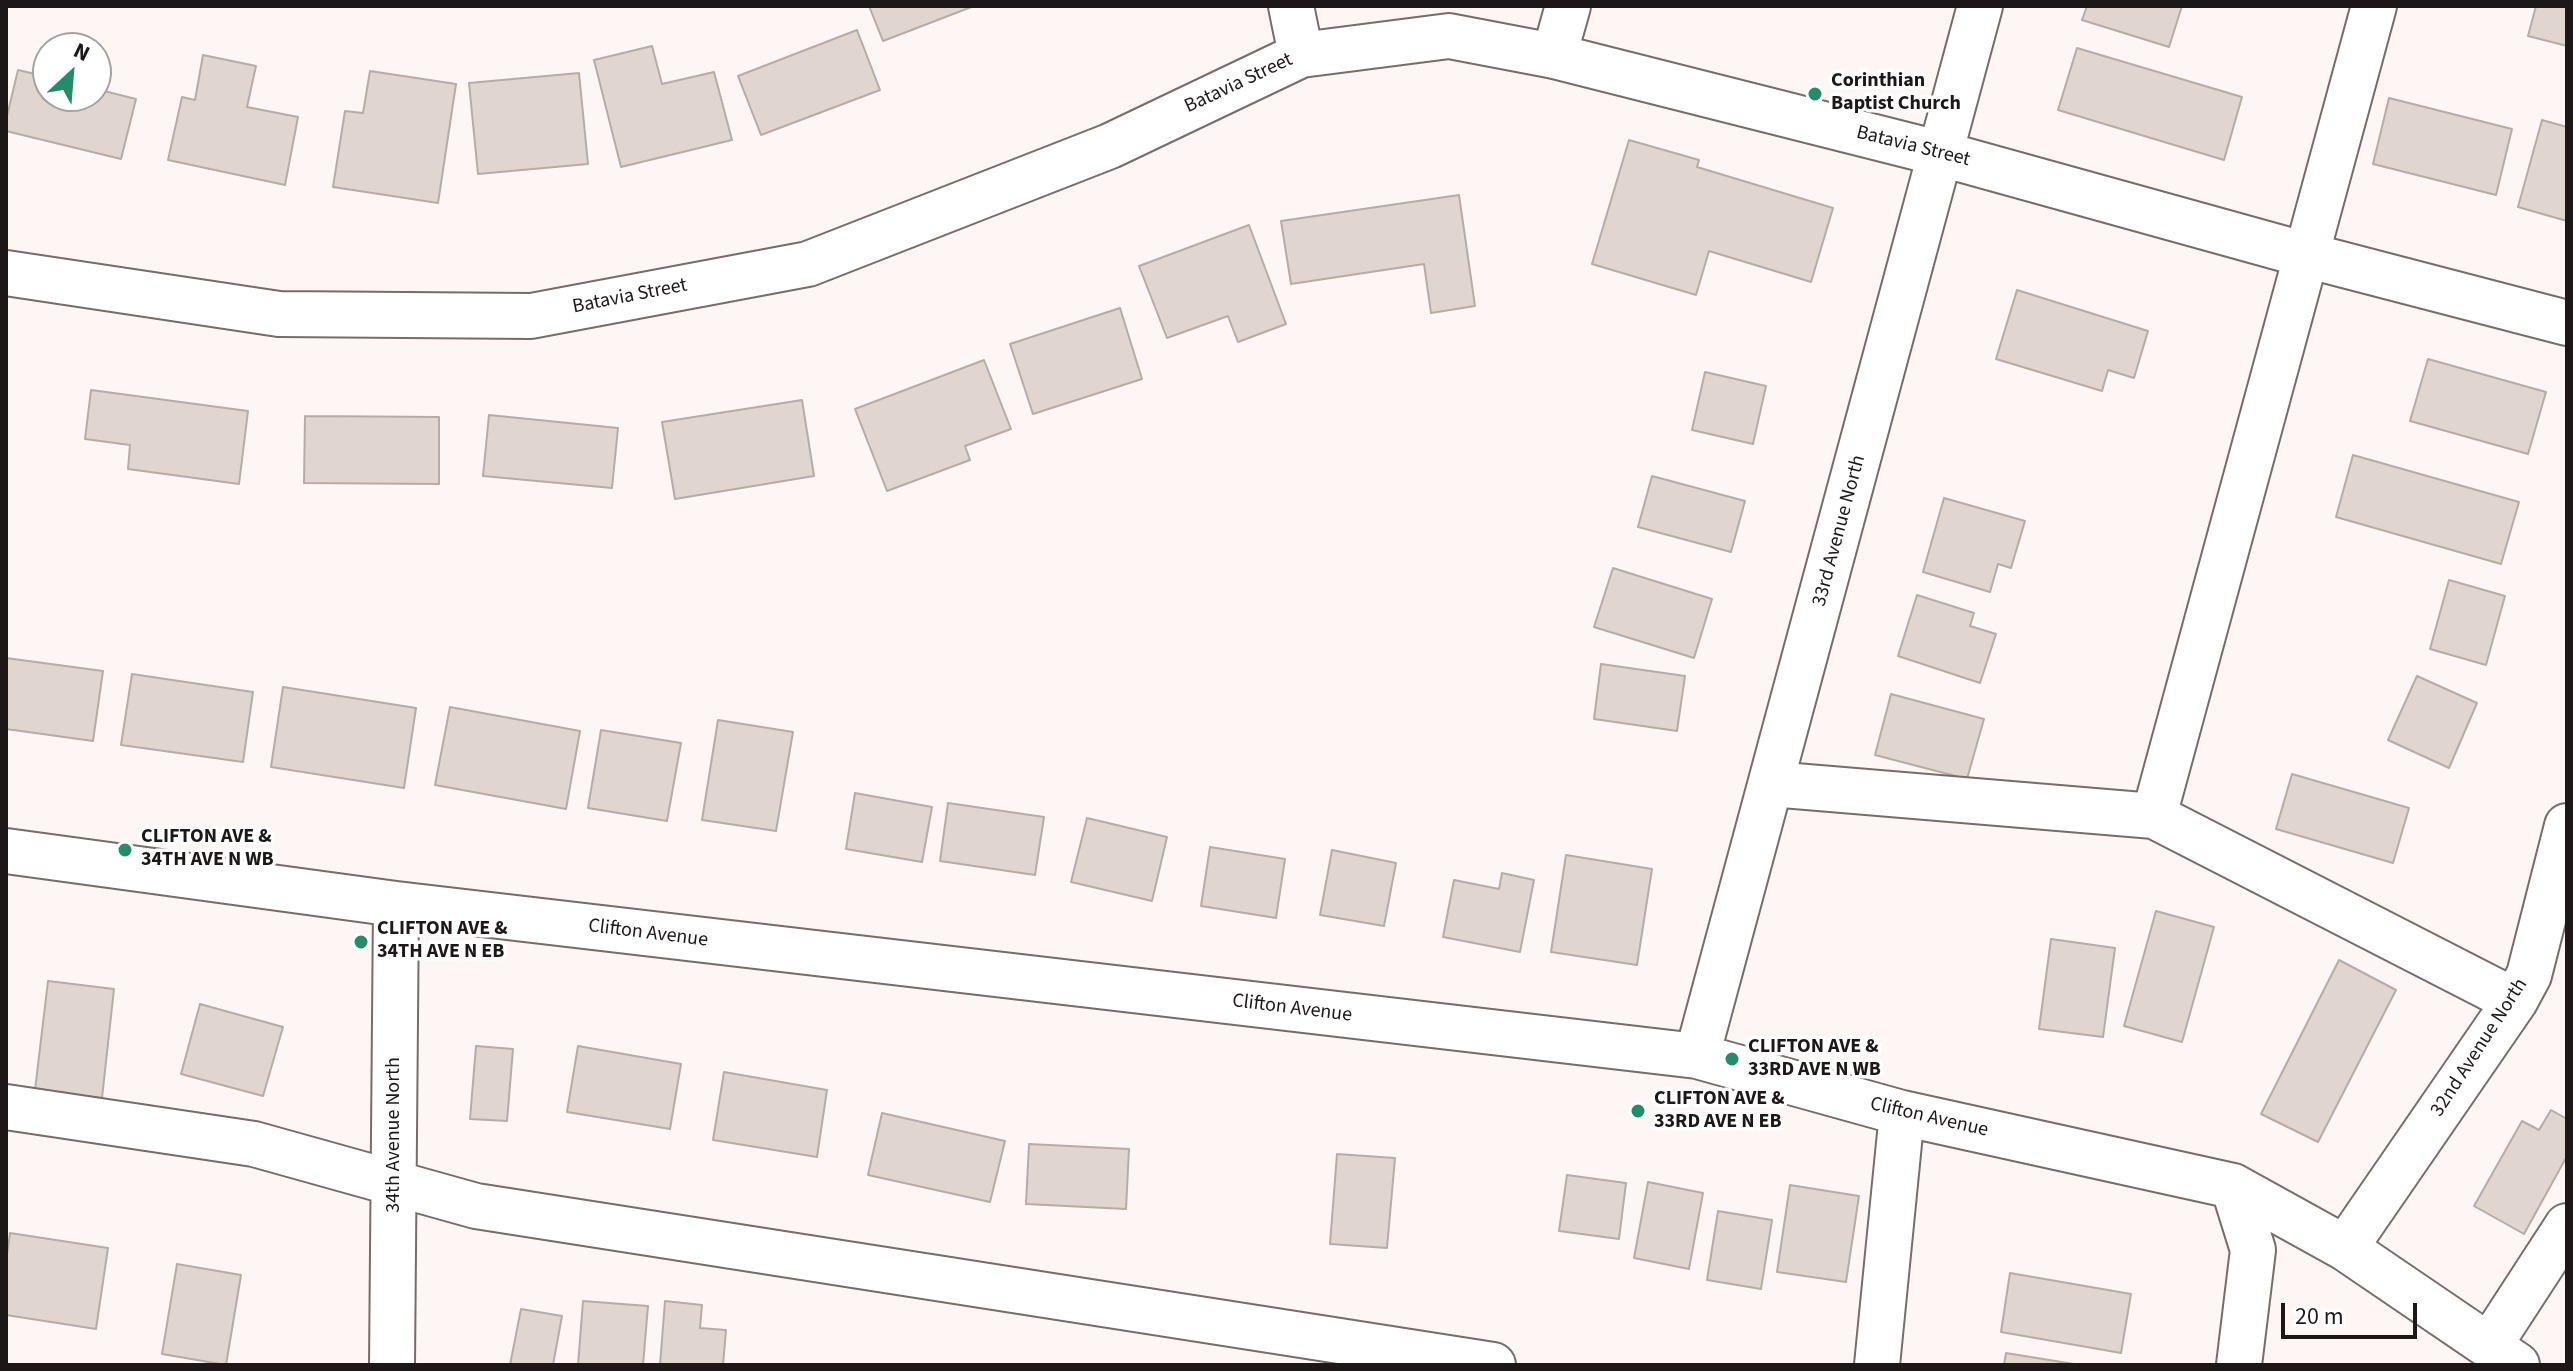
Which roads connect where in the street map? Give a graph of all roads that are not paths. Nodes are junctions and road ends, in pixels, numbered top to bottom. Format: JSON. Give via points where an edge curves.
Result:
{"nodes":[{"id":1,"x":1291,"y":6,"type":"edge"},
{"id":2,"x":1568,"y":6,"type":"edge"},
{"id":3,"x":1980,"y":6,"type":"edge"},
{"id":4,"x":2374,"y":6,"type":"edge"},
{"id":5,"x":1301,"y":55,"type":"junction"},
{"id":6,"x":1554,"y":56,"type":"junction"},
{"id":7,"x":1942,"y":154,"type":"junction"},
{"id":8,"x":2306,"y":255,"type":"junction"},
{"id":9,"x":6,"y":273,"type":"edge"},
{"id":10,"x":2567,"y":323,"type":"edge"},
{"id":11,"x":1771,"y":784,"type":"junction"},
{"id":12,"x":2154,"y":816,"type":"junction"},
{"id":13,"x":2567,"y":826,"type":"edge"},
{"id":14,"x":6,"y":851,"type":"edge"},
{"id":15,"x":396,"y":904,"type":"junction"},
{"id":16,"x":2515,"y":1001,"type":"junction"},
{"id":17,"x":1697,"y":1056,"type":"junction"},
{"id":18,"x":6,"y":1107,"type":"edge"},
{"id":19,"x":1902,"y":1113,"type":"junction"},
{"id":20,"x":394,"y":1184,"type":"junction"},
{"id":21,"x":2233,"y":1186,"type":"junction"},
{"id":22,"x":2567,"y":1226,"type":"edge"},
{"id":23,"x":2345,"y":1248,"type":"junction"},
{"id":24,"x":2503,"y":1356,"type":"edge"},
{"id":25,"x":392,"y":1365,"type":"edge"},
{"id":26,"x":1493,"y":1365,"type":"edge"},
{"id":27,"x":1877,"y":1365,"type":"edge"},
{"id":28,"x":2239,"y":1365,"type":"edge"}],
"edges":[{"from":1,"to":5,"type":"street"},
{"from":2,"to":6,"type":"street"},
{"from":3,"to":7,"type":"street","name":"33rd Avenue North"},
{"from":4,"to":8,"type":"street"},
{"from":5,"to":6,"type":"street","name":"Batavia Street","via":[[1449,36]]},
{"from":5,"to":9,"type":"street","name":"Batavia Street","via":[[1110,146],[808,264],[531,316],[279,314]]},
{"from":6,"to":7,"type":"street","name":"Batavia Street"},
{"from":7,"to":8,"type":"street","name":"Batavia Street"},
{"from":7,"to":11,"type":"street","name":"33rd Avenue North"},
{"from":8,"to":10,"type":"street","name":"Batavia Street"},
{"from":8,"to":12,"type":"street"},
{"from":11,"to":12,"type":"street"},
{"from":11,"to":17,"type":"street","name":"33rd Avenue North"},
{"from":12,"to":16,"type":"street"},
{"from":13,"to":16,"type":"street","name":"32nd Avenue North","via":[[2529,975]]},
{"from":14,"to":15,"type":"street","name":"Clifton Avenue"},
{"from":15,"to":17,"type":"street","name":"Clifton Avenue"},
{"from":15,"to":20,"type":"street","name":"34th Avenue North"},
{"from":16,"to":23,"type":"street","name":"32nd Avenue North"},
{"from":17,"to":19,"type":"street","name":"Clifton Avenue"},
{"from":18,"to":20,"type":"street","via":[[254,1144]]},
{"from":19,"to":21,"type":"street","name":"Clifton Avenue"},
{"from":19,"to":27,"type":"street"},
{"from":20,"to":25,"type":"street","name":"34th Avenue North"},
{"from":20,"to":26,"type":"street","via":[[476,1206]]},
{"from":21,"to":23,"type":"street","name":"Clifton Avenue"},
{"from":21,"to":28,"type":"street","via":[[2253,1250]]},
{"from":22,"to":24,"type":"street"},
{"from":23,"to":24,"type":"street","name":"Clifton Avenue"}]}
